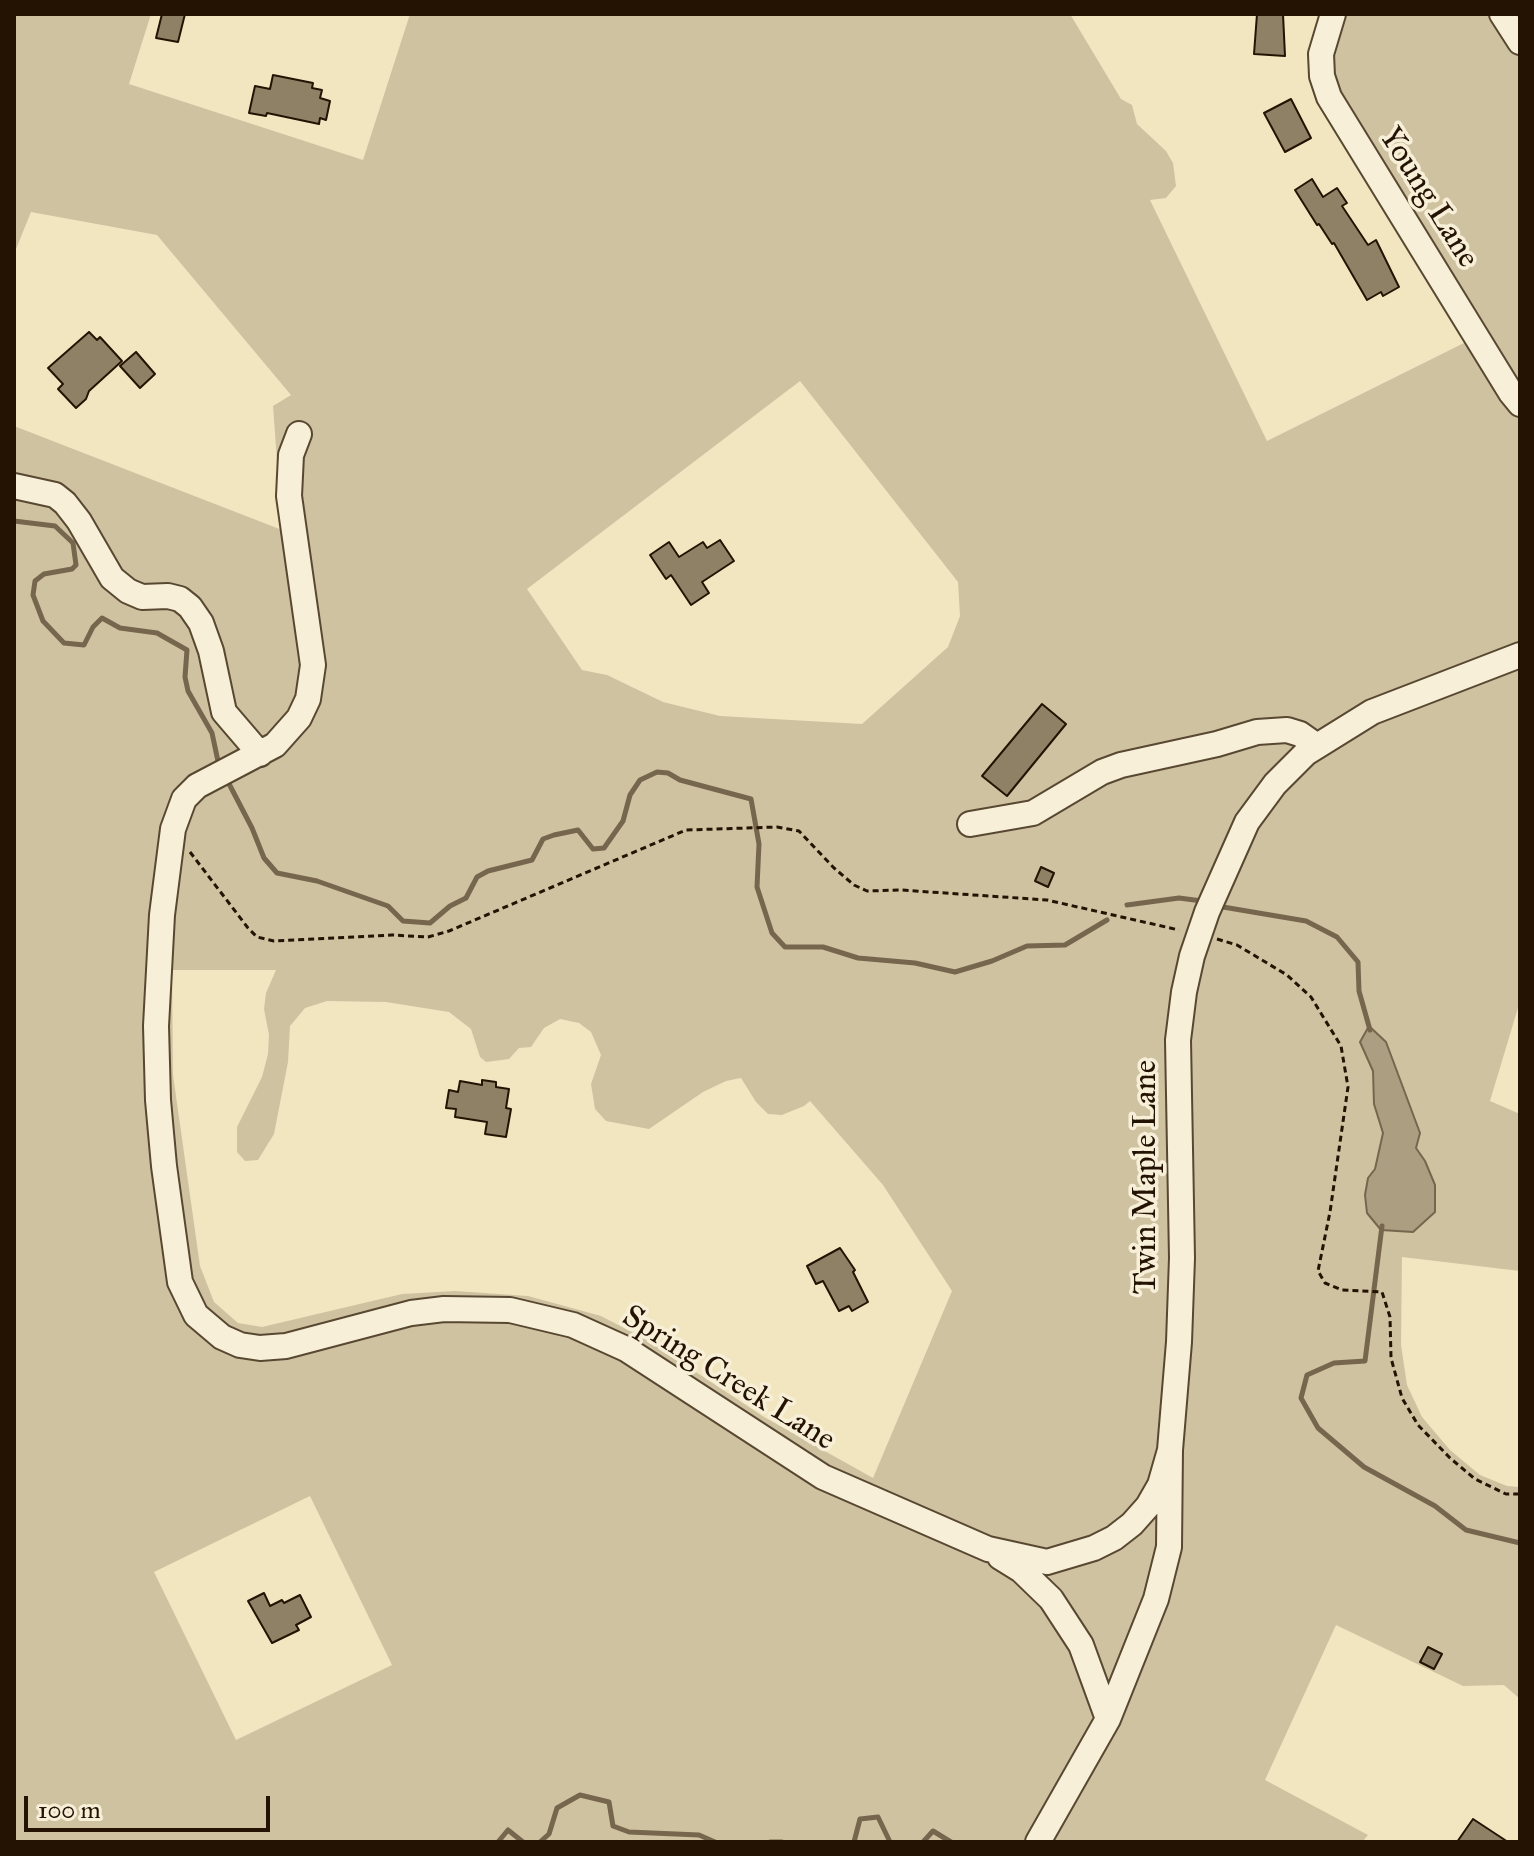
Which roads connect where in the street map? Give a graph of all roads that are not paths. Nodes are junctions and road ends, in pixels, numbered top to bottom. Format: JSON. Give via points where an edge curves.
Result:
{"nodes":[{"id":1,"x":1333,"y":14,"type":"edge"},
{"id":2,"x":1502,"y":14,"type":"edge"},
{"id":3,"x":1520,"y":42,"type":"edge"},
{"id":4,"x":1520,"y":404,"type":"edge"},
{"id":5,"x":299,"y":434,"type":"dead end"},
{"id":6,"x":14,"y":486,"type":"edge"},
{"id":7,"x":1520,"y":655,"type":"edge"},
{"id":8,"x":1317,"y":746,"type":"junction"},
{"id":9,"x":250,"y":759,"type":"junction"},
{"id":10,"x":970,"y":824,"type":"dead end"},
{"id":11,"x":1170,"y":1450,"type":"junction"},
{"id":12,"x":988,"y":1549,"type":"junction"},
{"id":13,"x":1108,"y":1719,"type":"junction"},
{"id":14,"x":1038,"y":1842,"type":"edge"}],
"edges":[{"from":1,"to":4,"type":"street","name":"Young Lane","via":[[1321,54],[1329,97]]},
{"from":2,"to":3,"type":"street"},
{"from":5,"to":9,"type":"street","name":"Spring Creek Lane","via":[[288,474],[289,496],[312,683],[290,730]]},
{"from":6,"to":9,"type":"street","via":[[55,495],[65,503],[112,578],[128,591],[180,599],[190,607],[211,651],[224,712]]},
{"from":7,"to":8,"type":"street","name":"Twin Maple Lane","via":[[1372,712]]},
{"from":8,"to":10,"type":"street","via":[[1287,730],[1257,732],[1121,765],[1033,813]]},
{"from":8,"to":11,"type":"street","name":"Twin Maple Lane","via":[[1275,784],[1247,822],[1199,934],[1184,992],[1178,1040],[1182,1258]]},
{"from":9,"to":12,"type":"street","name":"Spring Creek Lane","via":[[197,786],[184,799],[173,829],[158,970],[164,1166],[180,1282],[196,1315],[240,1345],[273,1348],[444,1309],[510,1310],[563,1322],[626,1349],[823,1477]]},
{"from":11,"to":12,"type":"street","name":"Spring Creek Lane","via":[[1148,1506],[1114,1538],[1047,1562]]},
{"from":11,"to":13,"type":"street","name":"Twin Maple Lane","via":[[1169,1547],[1156,1599]]},
{"from":12,"to":13,"type":"street","name":"Spring Creek Lane","via":[[1021,1570],[1051,1599],[1081,1645]]},
{"from":13,"to":14,"type":"street","name":"Twin Maple Lane"}]}
